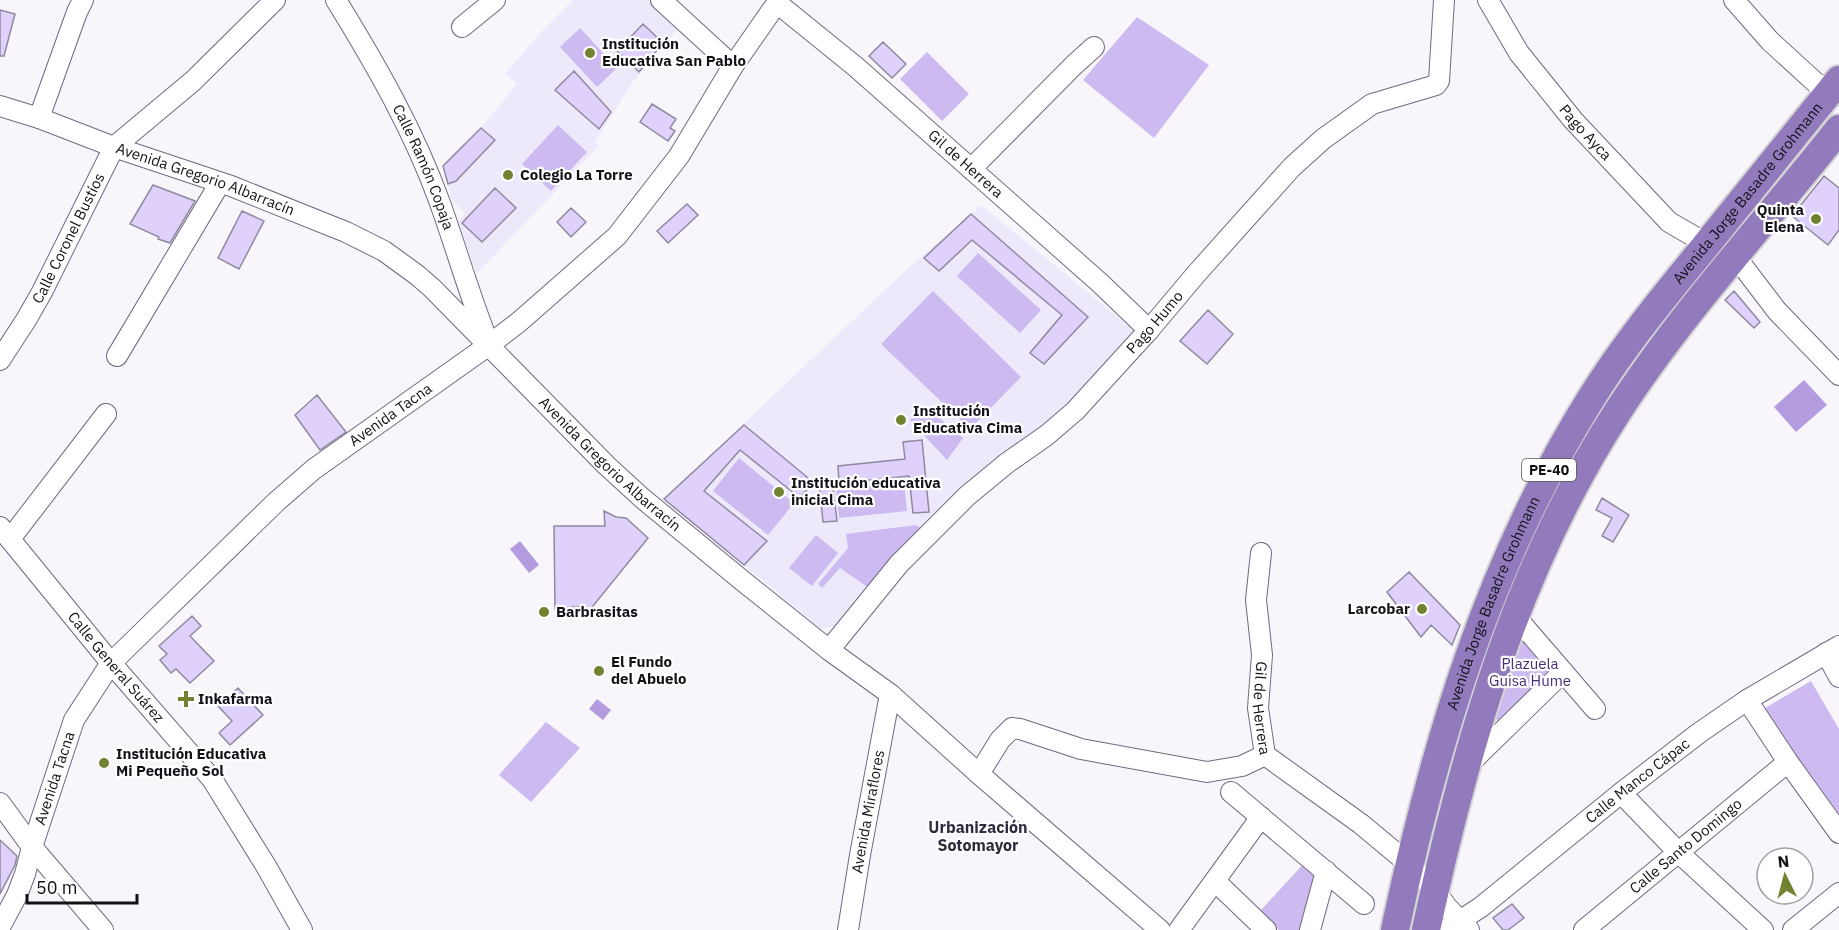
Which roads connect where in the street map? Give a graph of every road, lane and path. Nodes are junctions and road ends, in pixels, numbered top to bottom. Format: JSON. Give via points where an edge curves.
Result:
{"nodes":[{"id":1,"x":83,"y":0,"type":"edge"},
{"id":2,"x":275,"y":0,"type":"edge"},
{"id":3,"x":336,"y":0,"type":"edge"},
{"id":4,"x":495,"y":0,"type":"edge"},
{"id":5,"x":661,"y":0,"type":"edge"},
{"id":6,"x":1444,"y":0,"type":"edge"},
{"id":7,"x":1488,"y":0,"type":"edge"},
{"id":8,"x":1734,"y":0,"type":"edge"},
{"id":9,"x":778,"y":2,"type":"edge"},
{"id":10,"x":462,"y":27,"type":"dead end"},
{"id":11,"x":1094,"y":47,"type":"dead end"},
{"id":12,"x":733,"y":66,"type":"junction"},
{"id":13,"x":1833,"y":87,"type":"edge"},
{"id":14,"x":0,"y":106,"type":"edge"},
{"id":15,"x":39,"y":118,"type":"junction"},
{"id":16,"x":1839,"y":129,"type":"edge"},
{"id":17,"x":1796,"y":134,"type":"junction"},
{"id":18,"x":114,"y":147,"type":"junction"},
{"id":19,"x":1820,"y":153,"type":"junction"},
{"id":20,"x":971,"y":169,"type":"junction"},
{"id":21,"x":220,"y":183,"type":"junction"},
{"id":22,"x":1707,"y":244,"type":"junction"},
{"id":23,"x":1735,"y":256,"type":"junction"},
{"id":24,"x":1149,"y":330,"type":"junction"},
{"id":25,"x":489,"y":345,"type":"junction"},
{"id":26,"x":117,"y":356,"type":"dead end"},
{"id":27,"x":0,"y":360,"type":"edge"},
{"id":28,"x":1839,"y":375,"type":"edge"},
{"id":29,"x":106,"y":414,"type":"dead end"},
{"id":30,"x":1529,"y":508,"type":"junction"},
{"id":31,"x":1556,"y":522,"type":"junction"},
{"id":32,"x":5,"y":533,"type":"edge"},
{"id":33,"x":1261,"y":553,"type":"dead end"},
{"id":34,"x":1515,"y":616,"type":"junction"},
{"id":35,"x":830,"y":650,"type":"junction"},
{"id":36,"x":1832,"y":650,"type":"edge"},
{"id":37,"x":111,"y":663,"type":"junction"},
{"id":38,"x":1563,"y":672,"type":"junction"},
{"id":39,"x":1839,"y":677,"type":"edge"},
{"id":40,"x":890,"y":694,"type":"junction"},
{"id":41,"x":1747,"y":700,"type":"junction"},
{"id":42,"x":1595,"y":709,"type":"dead end"},
{"id":43,"x":1265,"y":755,"type":"junction"},
{"id":44,"x":1788,"y":762,"type":"junction"},
{"id":45,"x":1465,"y":768,"type":"junction"},
{"id":46,"x":979,"y":774,"type":"junction"},
{"id":47,"x":1232,"y":792,"type":"dead end"},
{"id":48,"x":1621,"y":793,"type":"junction"},
{"id":49,"x":0,"y":803,"type":"edge"},
{"id":50,"x":1261,"y":817,"type":"junction"},
{"id":51,"x":1839,"y":833,"type":"edge"},
{"id":52,"x":32,"y":847,"type":"junction"},
{"id":53,"x":1679,"y":853,"type":"junction"},
{"id":54,"x":1409,"y":864,"type":"junction"},
{"id":55,"x":1326,"y":871,"type":"junction"},
{"id":56,"x":1215,"y":881,"type":"junction"},
{"id":57,"x":1435,"y":890,"type":"junction"},
{"id":58,"x":1839,"y":893,"type":"edge"},
{"id":59,"x":1364,"y":904,"type":"dead end"},
{"id":60,"x":0,"y":927,"type":"edge"},
{"id":61,"x":1458,"y":927,"type":"edge"},
{"id":62,"x":103,"y":930,"type":"edge"},
{"id":63,"x":302,"y":930,"type":"edge"},
{"id":64,"x":848,"y":930,"type":"edge"},
{"id":65,"x":1160,"y":930,"type":"edge"},
{"id":66,"x":1179,"y":930,"type":"edge"},
{"id":67,"x":1266,"y":930,"type":"edge"},
{"id":68,"x":1310,"y":930,"type":"edge"},
{"id":69,"x":1395,"y":930,"type":"edge"},
{"id":70,"x":1426,"y":930,"type":"edge"},
{"id":71,"x":1483,"y":930,"type":"edge"},
{"id":72,"x":1584,"y":930,"type":"edge"},
{"id":73,"x":1763,"y":930,"type":"edge"},
{"id":74,"x":1793,"y":930,"type":"edge"}],
"edges":[{"from":1,"to":15,"type":"street"},
{"from":2,"to":18,"type":"street","name":"Calle Coronel Bustíos","via":[[193,81]]},
{"from":3,"to":25,"type":"street","name":"Calle Ramón Copaja","via":[[388,87],[414,141]]},
{"from":4,"to":10,"type":"street"},
{"from":5,"to":12,"type":"street"},
{"from":6,"to":24,"type":"street","name":"Pago Humo","via":[[1436,86],[1371,104],[1323,139],[1292,167]]},
{"from":7,"to":22,"type":"street","name":"Pago Ayca","via":[[1519,53],[1573,120],[1669,222]]},
{"from":8,"to":13,"type":"street","via":[[1770,41]]},
{"from":9,"to":12,"type":"street","name":"Avenida Tacna"},
{"from":9,"to":20,"type":"street","name":"Gil de Herrera"},
{"from":11,"to":20,"type":"street"},
{"from":12,"to":25,"type":"street","name":"Avenida Tacna","via":[[679,156],[617,236]]},
{"from":13,"to":17,"type":"highway","name":"Avenida Jorge Basadre Grohmann","number":"PE-40"},
{"from":14,"to":15,"type":"street","name":"Avenida Gregorio Albarracín"},
{"from":15,"to":18,"type":"street","name":"Avenida Gregorio Albarracín"},
{"from":16,"to":19,"type":"highway","name":"Avenida Jorge Basadre Grohmann","number":"PE-40"},
{"from":17,"to":19,"type":"highway"},
{"from":17,"to":22,"type":"highway","name":"Avenida Jorge Basadre Grohmann","number":"PE-40"},
{"from":18,"to":21,"type":"street","name":"Avenida Gregorio Albarracín"},
{"from":18,"to":27,"type":"street","name":"Calle Coronel Bustíos","via":[[42,292]]},
{"from":19,"to":23,"type":"highway","name":"Avenida Jorge Basadre Grohmann","number":"PE-40"},
{"from":20,"to":24,"type":"street","name":"Gil de Herrera"},
{"from":21,"to":25,"type":"street","name":"Avenida Gregorio Albarracín","via":[[384,251],[432,288]]},
{"from":21,"to":26,"type":"street"},
{"from":22,"to":30,"type":"highway","name":"Avenida Jorge Basadre Grohmann","number":"PE-40","via":[[1659,302],[1591,398]]},
{"from":23,"to":28,"type":"street","via":[[1777,311]]},
{"from":23,"to":31,"type":"highway","name":"Avenida Jorge Basadre Grohmann","number":"PE-40","via":[[1657,354],[1590,457]]},
{"from":24,"to":35,"type":"street","name":"Pago Humo","via":[[1075,411],[967,496],[899,564]]},
{"from":25,"to":35,"type":"street","name":"Avenida Gregorio Albarracín","via":[[642,498]]},
{"from":25,"to":37,"type":"street","name":"Avenida Tacna","via":[[314,469]]},
{"from":29,"to":32,"type":"street"},
{"from":30,"to":31,"type":"highway"},
{"from":30,"to":54,"type":"highway","name":"Avenida Jorge Basadre Grohmann","number":"PE-40","via":[[1489,601],[1463,675]]},
{"from":31,"to":34,"type":"highway","name":"Avenida Jorge Basadre Grohmann","number":"PE-40"},
{"from":32,"to":37,"type":"street","name":"Calle General Suárez"},
{"from":33,"to":43,"type":"street","name":"Gil de Herrera","via":[[1256,600],[1262,655],[1258,708]]},
{"from":34,"to":38,"type":"street"},
{"from":34,"to":45,"type":"highway","name":"Avenida Jorge Basadre Grohmann","number":"PE-40","via":[[1493,673]]},
{"from":35,"to":40,"type":"street","name":"Avenida Gregorio Albarracín"},
{"from":36,"to":39,"type":"street"},
{"from":36,"to":41,"type":"street","name":"Calle Manco Cápac"},
{"from":37,"to":52,"type":"street","name":"Avenida Tacna","via":[[74,720]]},
{"from":37,"to":63,"type":"street","name":"Calle General Suárez","via":[[212,779]]},
{"from":38,"to":42,"type":"street"},
{"from":38,"to":45,"type":"street"},
{"from":40,"to":46,"type":"street","name":"Avenida Gregorio Albarracín"},
{"from":40,"to":64,"type":"street","name":"Avenida Miraflores"},
{"from":41,"to":44,"type":"street"},
{"from":41,"to":48,"type":"street","name":"Calle Manco Cápac"},
{"from":43,"to":46,"type":"street","via":[[1242,766],[1207,772],[1081,749],[1012,729],[1000,740]]},
{"from":43,"to":54,"type":"street","name":"Gil de Herrera"},
{"from":44,"to":51,"type":"street"},
{"from":44,"to":53,"type":"street","name":"Calle Santo Domingo"},
{"from":45,"to":57,"type":"highway","name":"Avenida Jorge Basadre Grohmann","number":"PE-40"},
{"from":46,"to":65,"type":"street","name":"Avenida Gregorio Albarracín"},
{"from":47,"to":50,"type":"street"},
{"from":48,"to":53,"type":"street"},
{"from":48,"to":61,"type":"street","name":"Calle Manco Cápac"},
{"from":49,"to":52,"type":"street"},
{"from":50,"to":55,"type":"street"},
{"from":50,"to":56,"type":"street"},
{"from":52,"to":60,"type":"street","name":"Avenida Tacna","via":[[17,895]]},
{"from":52,"to":62,"type":"street"},
{"from":53,"to":72,"type":"street","name":"Calle Santo Domingo"},
{"from":53,"to":73,"type":"street"},
{"from":54,"to":57,"type":"street","name":"Gil de Herrera"},
{"from":54,"to":69,"type":"highway","name":"Avenida Jorge Basadre Grohmann","number":"PE-40"},
{"from":55,"to":59,"type":"street"},
{"from":55,"to":68,"type":"street"},
{"from":56,"to":66,"type":"street"},
{"from":56,"to":67,"type":"street"},
{"from":57,"to":61,"type":"street","name":"Gil de Herrera"},
{"from":57,"to":70,"type":"highway","name":"Avenida Jorge Basadre Grohmann","number":"PE-40"},
{"from":58,"to":74,"type":"street"},
{"from":61,"to":71,"type":"street"}]}
